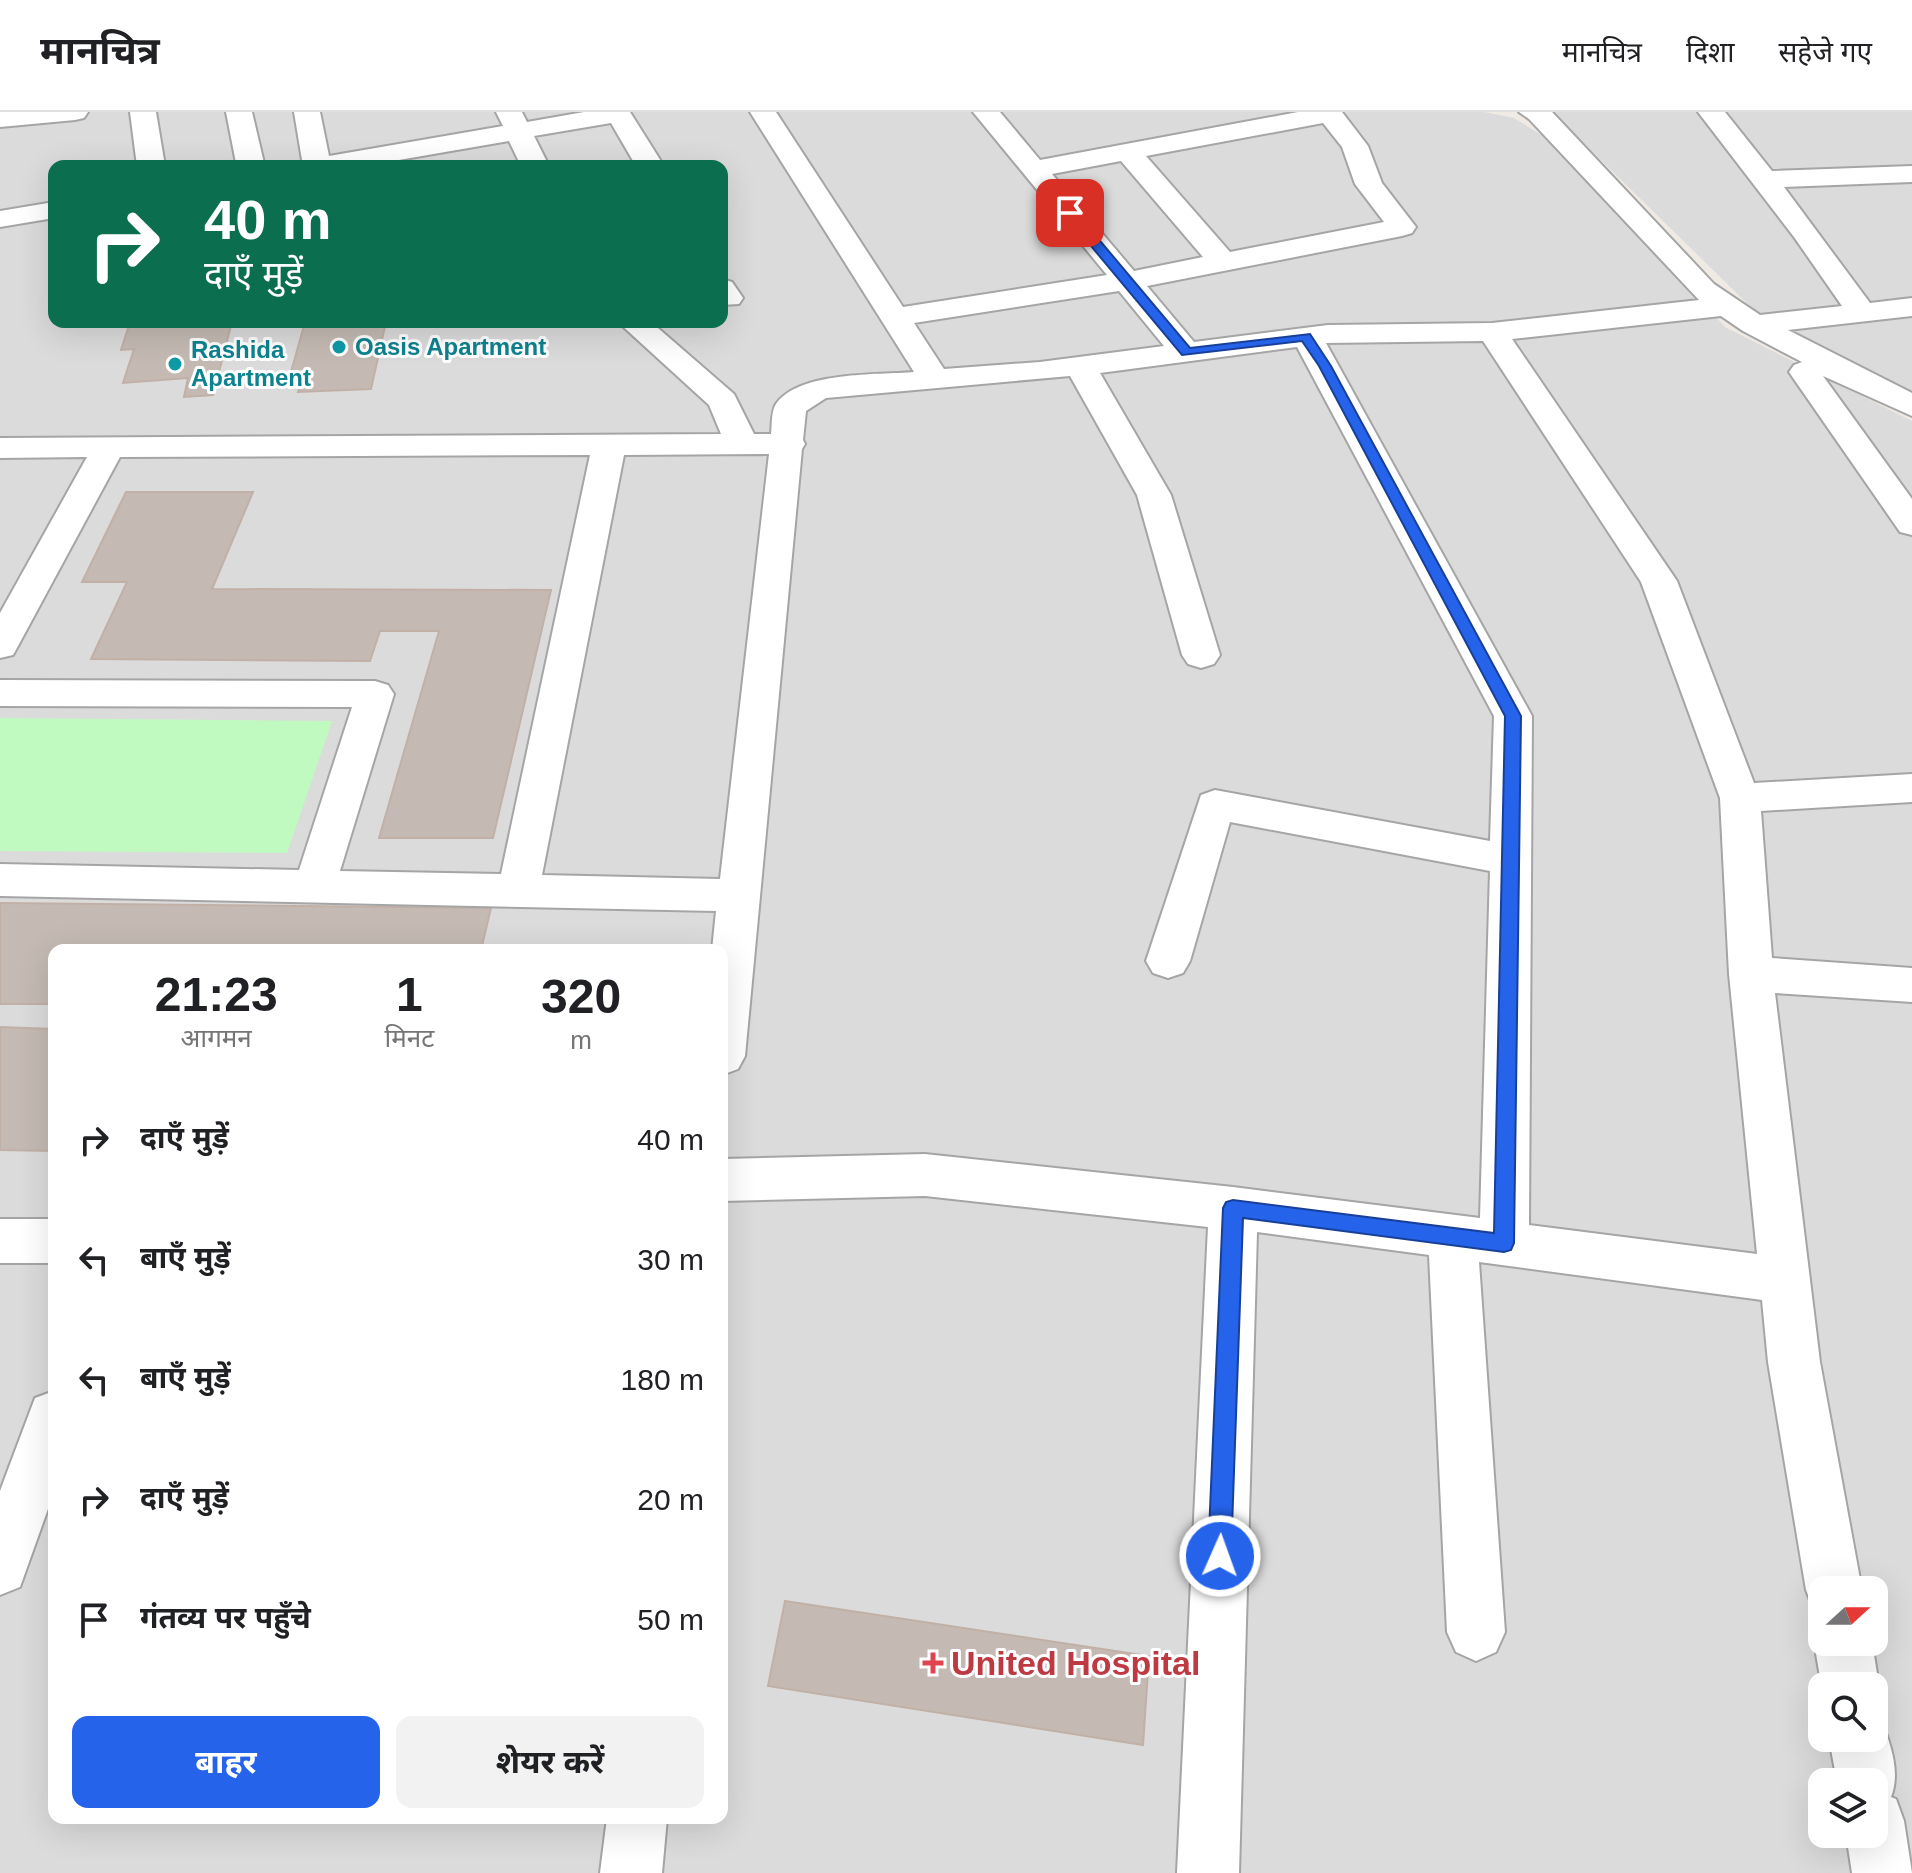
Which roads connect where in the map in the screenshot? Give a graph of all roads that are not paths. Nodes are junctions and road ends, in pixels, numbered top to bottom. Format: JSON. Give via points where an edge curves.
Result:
{"nodes":[{"id":1,"x":75,"y":112,"type":"edge"},
{"id":2,"x":143,"y":112,"type":"edge"},
{"id":3,"x":239,"y":112,"type":"edge"},
{"id":4,"x":307,"y":112,"type":"edge"},
{"id":5,"x":763,"y":112,"type":"edge"},
{"id":6,"x":986,"y":112,"type":"edge"},
{"id":7,"x":1536,"y":112,"type":"edge"},
{"id":8,"x":1711,"y":112,"type":"edge"},
{"id":9,"x":618,"y":113,"type":"edge"},
{"id":10,"x":1329,"y":113,"type":"edge"},
{"id":11,"x":0,"y":119,"type":"edge"},
{"id":12,"x":514,"y":122,"type":"edge"},
{"id":13,"x":1127,"y":151,"type":"junction"},
{"id":14,"x":150,"y":160,"type":"edge"},
{"id":15,"x":249,"y":160,"type":"edge"},
{"id":16,"x":316,"y":160,"type":"edge"},
{"id":17,"x":344,"y":160,"type":"edge"},
{"id":18,"x":532,"y":160,"type":"edge"},
{"id":19,"x":646,"y":160,"type":"edge"},
{"id":20,"x":1033,"y":169,"type":"junction"},
{"id":21,"x":1912,"y":174,"type":"edge"},
{"id":22,"x":1765,"y":180,"type":"junction"},
{"id":23,"x":48,"y":211,"type":"edge"},
{"id":24,"x":0,"y":219,"type":"edge"},
{"id":25,"x":1223,"y":262,"type":"junction"},
{"id":26,"x":1127,"y":281,"type":"junction"},
{"id":27,"x":1727,"y":306,"type":"junction"},
{"id":28,"x":1912,"y":307,"type":"edge"},
{"id":29,"x":1862,"y":313,"type":"junction"},
{"id":30,"x":894,"y":317,"type":"junction"},
{"id":31,"x":1754,"y":325,"type":"junction"},
{"id":32,"x":640,"y":328,"type":"edge"},
{"id":33,"x":1492,"y":332,"type":"junction"},
{"id":34,"x":1306,"y":337,"type":"junction"},
{"id":35,"x":1186,"y":352,"type":"junction"},
{"id":36,"x":1829,"y":362,"type":"junction"},
{"id":37,"x":1080,"y":366,"type":"junction"},
{"id":38,"x":935,"y":380,"type":"junction"},
{"id":39,"x":1912,"y":406,"type":"edge"},
{"id":40,"x":742,"y":444,"type":"junction"},
{"id":41,"x":789,"y":444,"type":"junction"},
{"id":42,"x":609,"y":445,"type":"junction"},
{"id":43,"x":109,"y":447,"type":"junction"},
{"id":44,"x":0,"y":448,"type":"edge"},
{"id":45,"x":1912,"y":524,"type":"edge"},
{"id":46,"x":0,"y":646,"type":"edge"},
{"id":47,"x":1201,"y":655,"type":"dead end"},
{"id":48,"x":0,"y":693,"type":"edge"},
{"id":49,"x":1912,"y":788,"type":"edge"},
{"id":50,"x":1740,"y":798,"type":"junction"},
{"id":51,"x":1511,"y":860,"type":"junction"},
{"id":52,"x":0,"y":880,"type":"edge"},
{"id":53,"x":314,"y":887,"type":"junction"},
{"id":54,"x":518,"y":891,"type":"junction"},
{"id":55,"x":740,"y":895,"type":"junction"},
{"id":56,"x":1168,"y":961,"type":"dead end"},
{"id":57,"x":1751,"y":974,"type":"junction"},
{"id":58,"x":1912,"y":985,"type":"edge"},
{"id":59,"x":728,"y":1002,"type":"edge"},
{"id":60,"x":728,"y":1180,"type":"edge"},
{"id":61,"x":1233,"y":1208,"type":"junction"},
{"id":62,"x":1453,"y":1237,"type":"junction"},
{"id":63,"x":0,"y":1241,"type":"edge"},
{"id":64,"x":48,"y":1241,"type":"edge"},
{"id":65,"x":1504,"y":1243,"type":"junction"},
{"id":66,"x":1784,"y":1280,"type":"junction"},
{"id":67,"x":48,"y":1433,"type":"edge"},
{"id":68,"x":0,"y":1567,"type":"edge"},
{"id":69,"x":1832,"y":1576,"type":"edge"},
{"id":70,"x":1476,"y":1632,"type":"dead end"},
{"id":71,"x":636,"y":1824,"type":"edge"},
{"id":72,"x":1879,"y":1848,"type":"edge"},
{"id":73,"x":631,"y":1873,"type":"edge"},
{"id":74,"x":1208,"y":1873,"type":"edge"},
{"id":75,"x":1883,"y":1873,"type":"edge"}],
"edges":[{"from":1,"to":11,"type":"street"},
{"from":2,"to":14,"type":"street"},
{"from":3,"to":15,"type":"street"},
{"from":4,"to":16,"type":"street"},
{"from":5,"to":30,"type":"street"},
{"from":6,"to":20,"type":"street"},
{"from":7,"to":27,"type":"street","via":[[1704,290]]},
{"from":8,"to":22,"type":"street"},
{"from":9,"to":12,"type":"street"},
{"from":9,"to":19,"type":"street"},
{"from":10,"to":13,"type":"street"},
{"from":10,"to":25,"type":"street","via":[[1355,146],[1369,184],[1402,227]]},
{"from":12,"to":17,"type":"street"},
{"from":12,"to":18,"type":"street"},
{"from":13,"to":20,"type":"street"},
{"from":13,"to":25,"type":"street"},
{"from":20,"to":26,"type":"street"},
{"from":21,"to":22,"type":"street"},
{"from":22,"to":29,"type":"street"},
{"from":23,"to":24,"type":"street"},
{"from":25,"to":26,"type":"street"},
{"from":26,"to":30,"type":"street"},
{"from":26,"to":35,"type":"street"},
{"from":27,"to":31,"type":"street"},
{"from":27,"to":33,"type":"street"},
{"from":28,"to":29,"type":"street"},
{"from":29,"to":31,"type":"street"},
{"from":30,"to":38,"type":"street"},
{"from":31,"to":36,"type":"street"},
{"from":32,"to":40,"type":"street","via":[[723,401]]},
{"from":33,"to":34,"type":"street"},
{"from":33,"to":50,"type":"street","via":[[1659,581]]},
{"from":34,"to":35,"type":"street"},
{"from":34,"to":51,"type":"street","via":[[1513,716]]},
{"from":35,"to":37,"type":"street"},
{"from":36,"to":39,"type":"street"},
{"from":36,"to":45,"type":"street","via":[[1805,372]]},
{"from":37,"to":38,"type":"street"},
{"from":37,"to":47,"type":"street","via":[[1154,495]]},
{"from":38,"to":41,"type":"street","via":[[818,389],[790,407]]},
{"from":40,"to":41,"type":"street"},
{"from":40,"to":42,"type":"street"},
{"from":41,"to":55,"type":"street"},
{"from":42,"to":43,"type":"street"},
{"from":42,"to":54,"type":"street"},
{"from":43,"to":44,"type":"street"},
{"from":43,"to":46,"type":"street"},
{"from":48,"to":53,"type":"street","via":[[375,694]]},
{"from":49,"to":50,"type":"street"},
{"from":50,"to":57,"type":"street"},
{"from":51,"to":56,"type":"street","via":[[1215,805]]},
{"from":51,"to":65,"type":"street"},
{"from":52,"to":53,"type":"street"},
{"from":53,"to":54,"type":"street"},
{"from":54,"to":55,"type":"street"},
{"from":55,"to":59,"type":"street"},
{"from":57,"to":58,"type":"street"},
{"from":57,"to":66,"type":"street"},
{"from":60,"to":61,"type":"street","via":[[925,1175]]},
{"from":61,"to":62,"type":"street"},
{"from":61,"to":74,"type":"street"},
{"from":62,"to":65,"type":"street"},
{"from":62,"to":70,"type":"street"},
{"from":63,"to":64,"type":"street"},
{"from":65,"to":66,"type":"street"},
{"from":66,"to":69,"type":"street"},
{"from":67,"to":68,"type":"street"},
{"from":71,"to":73,"type":"street"},
{"from":72,"to":75,"type":"street"}]}
